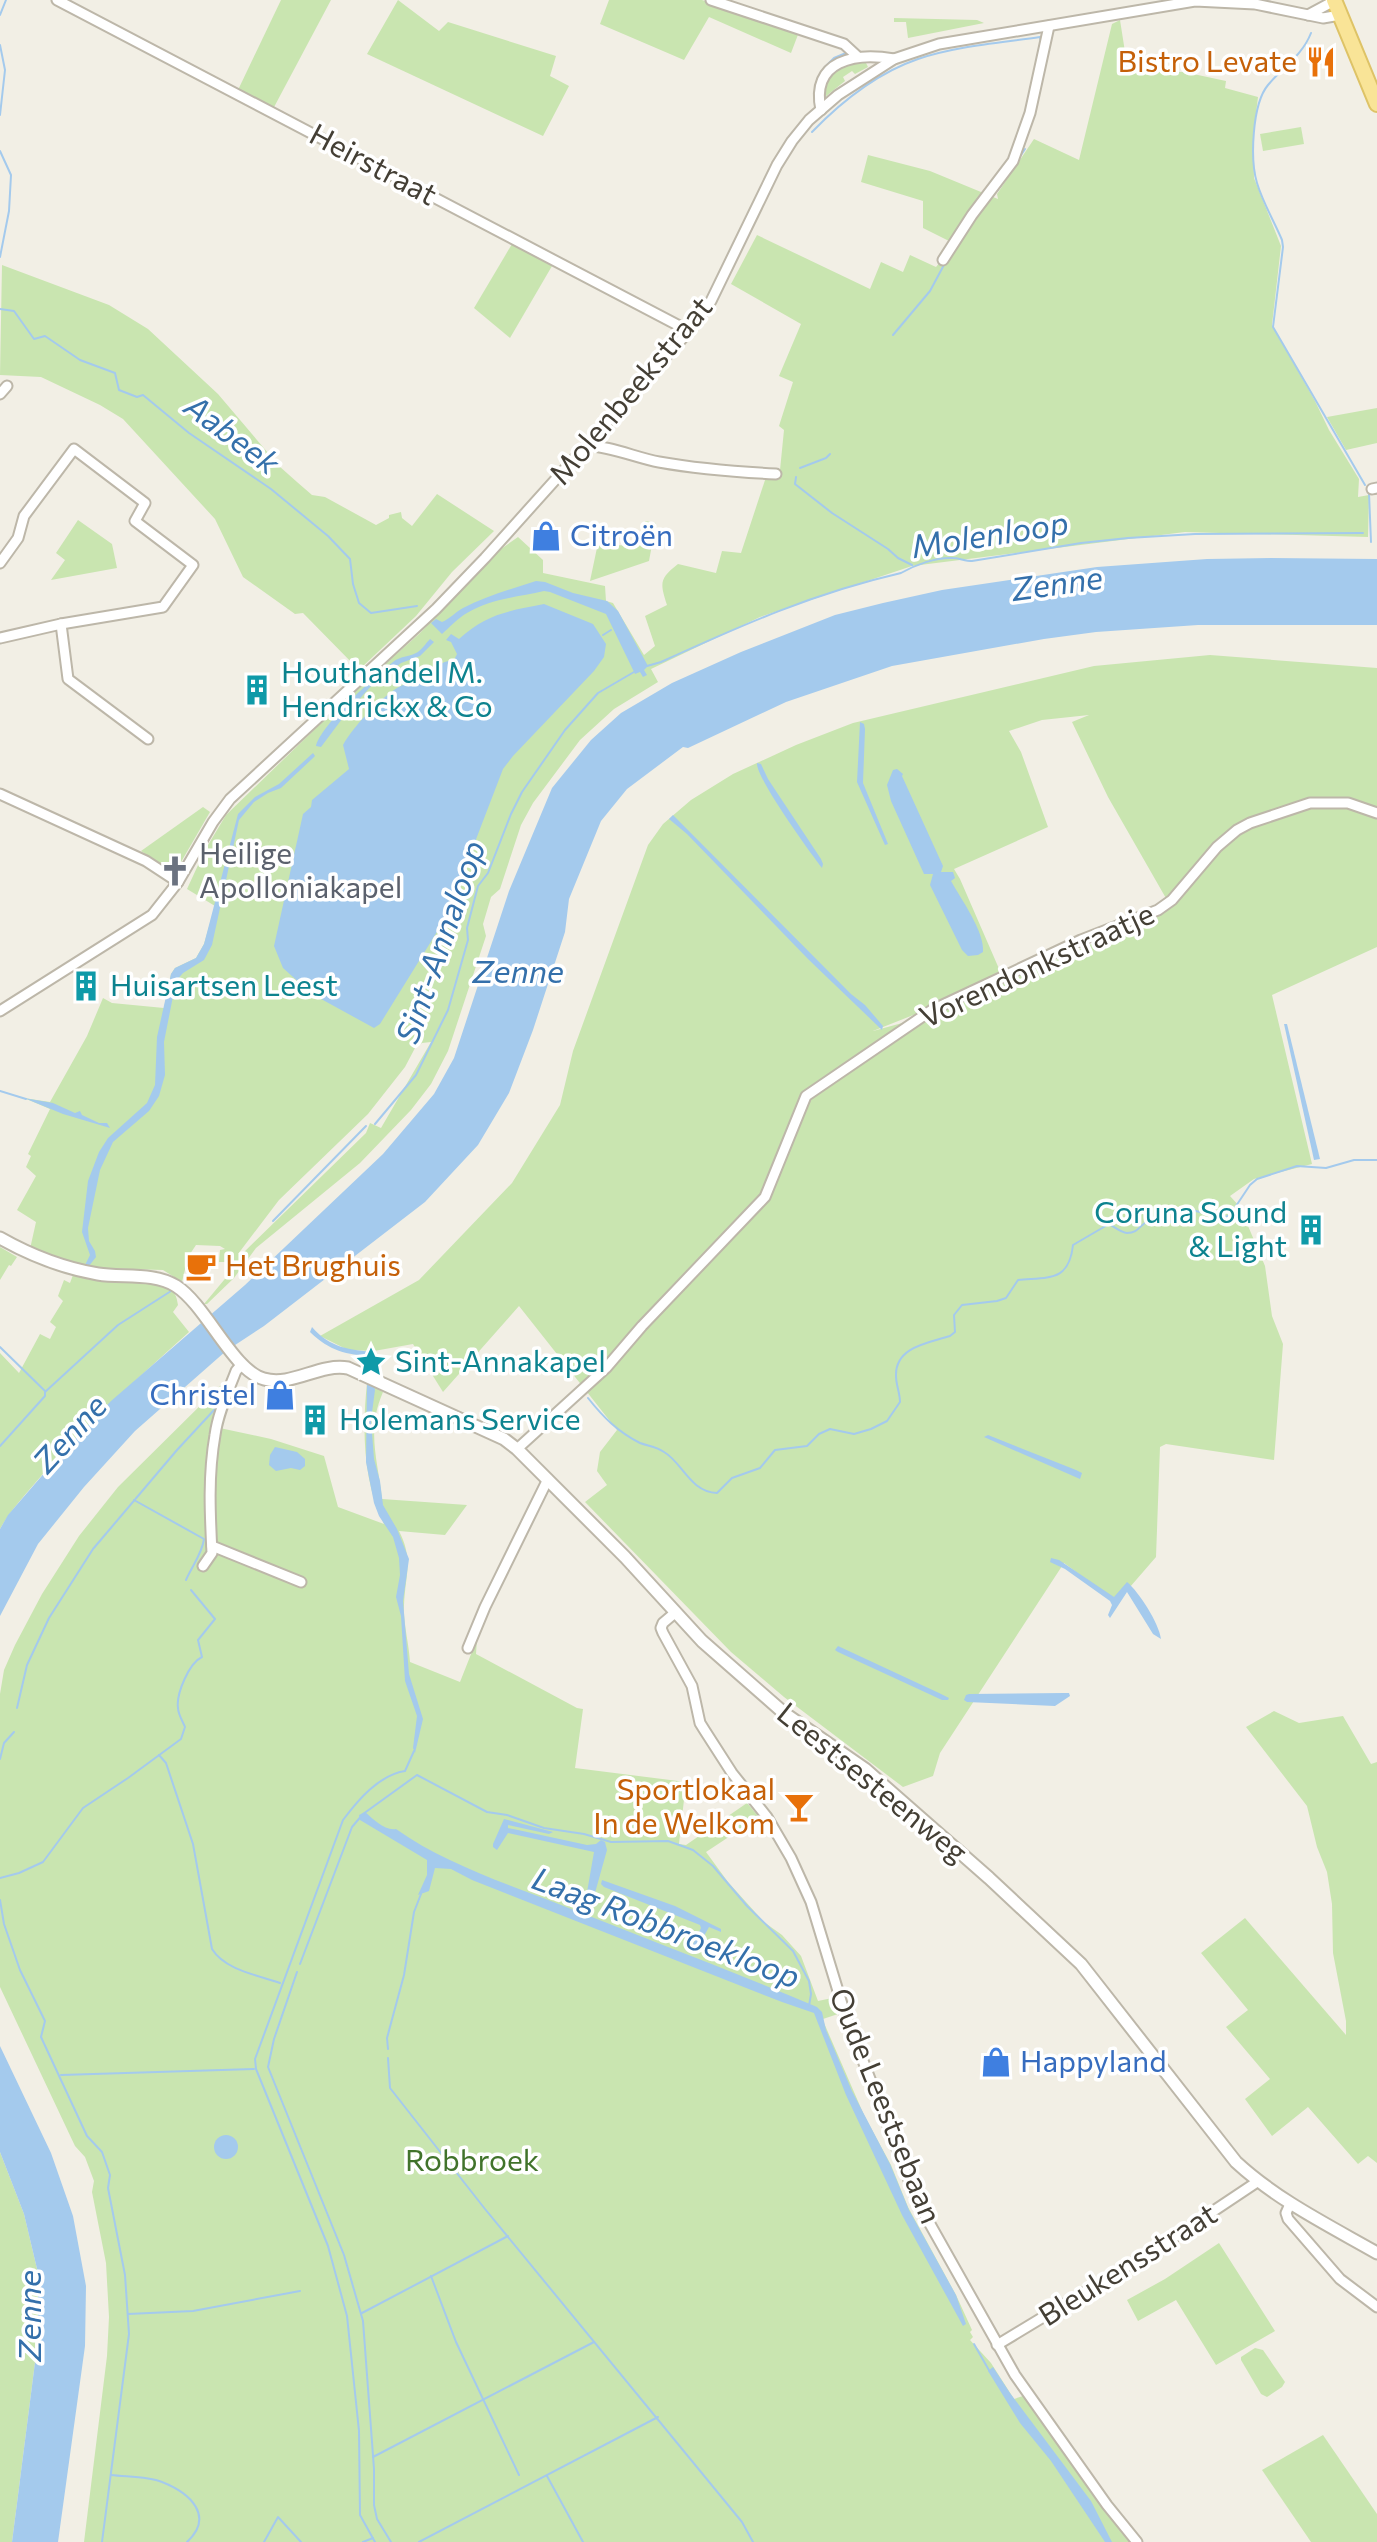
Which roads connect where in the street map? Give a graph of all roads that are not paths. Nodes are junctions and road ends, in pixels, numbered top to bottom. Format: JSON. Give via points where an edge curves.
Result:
{"nodes":[{"id":1,"x":57,"y":0,"type":"edge"},
{"id":2,"x":711,"y":0,"type":"edge"},
{"id":3,"x":1336,"y":5,"type":"edge"},
{"id":4,"x":1308,"y":15,"type":"junction"},
{"id":5,"x":1049,"y":26,"type":"junction"},
{"id":6,"x":857,"y":56,"type":"junction"},
{"id":7,"x":894,"y":59,"type":"junction"},
{"id":8,"x":1377,"y":104,"type":"edge"},
{"id":9,"x":821,"y":110,"type":"junction"},
{"id":10,"x":943,"y":260,"type":"dead end"},
{"id":11,"x":689,"y":331,"type":"junction"},
{"id":12,"x":7,"y":386,"type":"dead end"},
{"id":13,"x":0,"y":394,"type":"edge"},
{"id":14,"x":587,"y":446,"type":"junction"},
{"id":15,"x":776,"y":474,"type":"dead end"},
{"id":16,"x":0,"y":563,"type":"edge"},
{"id":17,"x":61,"y":624,"type":"junction"},
{"id":18,"x":0,"y":638,"type":"edge"},
{"id":19,"x":148,"y":739,"type":"dead end"},
{"id":20,"x":0,"y":794,"type":"edge"},
{"id":21,"x":1377,"y":813,"type":"edge"},
{"id":22,"x":178,"y":882,"type":"junction"},
{"id":23,"x":0,"y":1011,"type":"edge"},
{"id":24,"x":0,"y":1238,"type":"edge"},
{"id":25,"x":242,"y":1364,"type":"junction"},
{"id":26,"x":517,"y":1449,"type":"junction"},
{"id":27,"x":548,"y":1479,"type":"junction"},
{"id":28,"x":212,"y":1546,"type":"junction"},
{"id":29,"x":203,"y":1566,"type":"dead end"},
{"id":30,"x":301,"y":1582,"type":"dead end"},
{"id":31,"x":676,"y":1612,"type":"junction"},
{"id":32,"x":468,"y":1648,"type":"dead end"},
{"id":33,"x":1257,"y":2182,"type":"junction"},
{"id":34,"x":1290,"y":2204,"type":"junction"},
{"id":35,"x":1377,"y":2253,"type":"edge"},
{"id":36,"x":1377,"y":2307,"type":"edge"},
{"id":37,"x":997,"y":2345,"type":"junction"},
{"id":38,"x":1137,"y":2542,"type":"edge"}],
"edges":[{"from":1,"to":11,"type":"street","name":"Heirstraat"},
{"from":2,"to":6,"type":"street","via":[[844,44]]},
{"from":3,"to":4,"type":"street"},
{"from":3,"to":4,"type":"street","name":"Molenbeekstraat","via":[[1323,18]]},
{"from":3,"to":8,"type":"main road"},
{"from":4,"to":5,"type":"street","name":"Molenbeekstraat","via":[[1255,4],[1195,1]]},
{"from":5,"to":7,"type":"street","name":"Molenbeekstraat","via":[[939,44]]},
{"from":5,"to":10,"type":"street","via":[[1030,113],[1013,161]]},
{"from":6,"to":7,"type":"street"},
{"from":6,"to":9,"type":"street","via":[[823,77],[817,93]]},
{"from":7,"to":9,"type":"street","name":"Molenbeekstraat"},
{"from":9,"to":11,"type":"street","name":"Molenbeekstraat","via":[[777,165],[711,301]]},
{"from":11,"to":14,"type":"street","name":"Molenbeekstraat"},
{"from":12,"to":13,"type":"street"},
{"from":14,"to":15,"type":"street","via":[[713,470]]},
{"from":14,"to":22,"type":"street","name":"Molenbeekstraat","via":[[436,609],[230,799]]},
{"from":16,"to":17,"type":"street","via":[[18,538],[24,516],[74,449],[145,503],[135,521],[193,565],[163,607]]},
{"from":17,"to":18,"type":"street"},
{"from":17,"to":19,"type":"street","via":[[68,679]]},
{"from":20,"to":22,"type":"street","via":[[146,861]]},
{"from":21,"to":26,"type":"street","name":"Vorendonkstraatje","via":[[1348,803],[1310,803],[1250,823],[1217,847],[1158,910],[932,1010],[806,1096],[765,1197],[606,1368]]},
{"from":22,"to":23,"type":"street","name":"Molenbeekstraat","via":[[141,924]]},
{"from":24,"to":25,"type":"street","via":[[77,1269],[170,1283],[183,1291]]},
{"from":25,"to":26,"type":"street","name":"Leestsesteenweg","via":[[268,1380],[348,1368]]},
{"from":25,"to":28,"type":"street","via":[[215,1437]]},
{"from":26,"to":27,"type":"street","name":"Leestsesteenweg"},
{"from":27,"to":31,"type":"street","name":"Leestsesteenweg"},
{"from":27,"to":32,"type":"street"},
{"from":28,"to":29,"type":"street"},
{"from":28,"to":30,"type":"street"},
{"from":31,"to":33,"type":"street","name":"Leestsesteenweg","via":[[784,1713],[895,1795],[1081,1964],[1215,2137]]},
{"from":31,"to":37,"type":"street","name":"Oude Leestsebaan","via":[[661,1628],[692,1686],[700,1723],[791,1858],[917,2201]]},
{"from":33,"to":34,"type":"street","name":"Leestsesteenweg"},
{"from":33,"to":37,"type":"street","name":"Bleukensstraat"},
{"from":34,"to":35,"type":"street","name":"Leestsesteenweg"},
{"from":34,"to":36,"type":"street","via":[[1288,2219],[1340,2279]]},
{"from":37,"to":38,"type":"street","name":"Oude Leestsebaan"}]}
